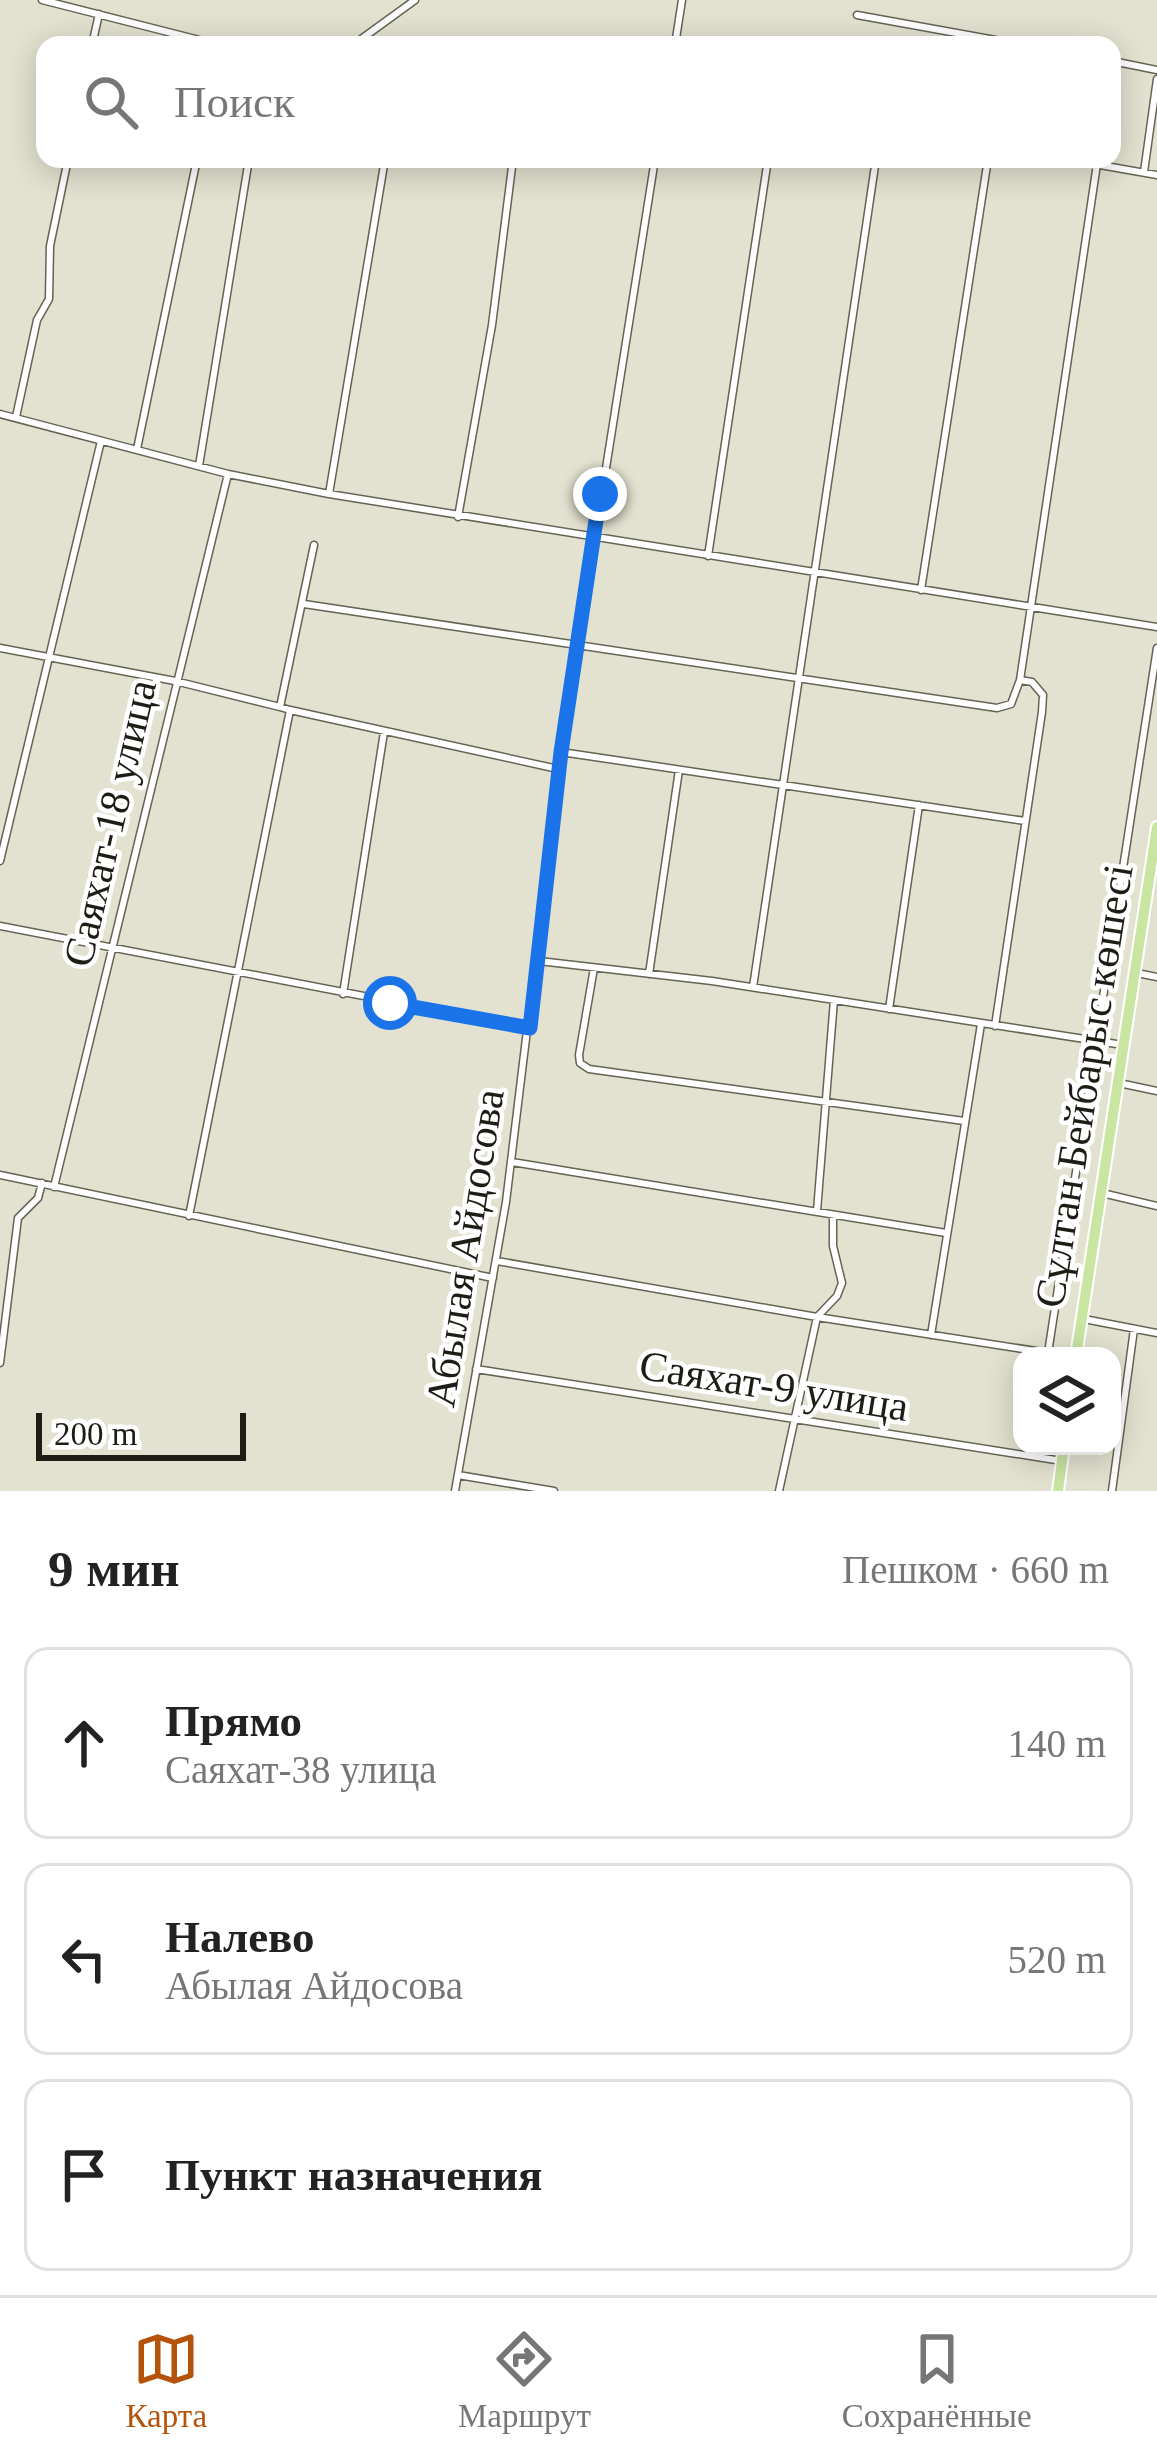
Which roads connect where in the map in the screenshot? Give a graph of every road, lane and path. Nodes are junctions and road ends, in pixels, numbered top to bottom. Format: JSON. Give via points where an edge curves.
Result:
{"nodes":[{"id":1,"x":42,"y":0,"type":"edge"},
{"id":2,"x":415,"y":0,"type":"edge"},
{"id":3,"x":682,"y":0,"type":"edge"},
{"id":4,"x":99,"y":14,"type":"junction"},
{"id":5,"x":857,"y":15,"type":"dead end"},
{"id":6,"x":367,"y":35,"type":"edge"},
{"id":7,"x":94,"y":36,"type":"edge"},
{"id":8,"x":184,"y":36,"type":"edge"},
{"id":9,"x":676,"y":36,"type":"edge"},
{"id":10,"x":973,"y":36,"type":"edge"},
{"id":11,"x":1121,"y":63,"type":"edge"},
{"id":12,"x":1157,"y":70,"type":"edge"},
{"id":13,"x":1157,"y":79,"type":"edge"},
{"id":14,"x":66,"y":168,"type":"edge"},
{"id":15,"x":195,"y":168,"type":"edge"},
{"id":16,"x":248,"y":168,"type":"edge"},
{"id":17,"x":383,"y":168,"type":"edge"},
{"id":18,"x":512,"y":168,"type":"edge"},
{"id":19,"x":654,"y":168,"type":"edge"},
{"id":20,"x":767,"y":168,"type":"edge"},
{"id":21,"x":875,"y":168,"type":"edge"},
{"id":22,"x":987,"y":168,"type":"edge"},
{"id":23,"x":1096,"y":168,"type":"edge"},
{"id":24,"x":1120,"y":168,"type":"edge"},
{"id":25,"x":1144,"y":172,"type":"junction"},
{"id":26,"x":1157,"y":175,"type":"edge"},
{"id":27,"x":0,"y":414,"type":"edge"},
{"id":28,"x":16,"y":417,"type":"junction"},
{"id":29,"x":101,"y":441,"type":"junction"},
{"id":30,"x":137,"y":449,"type":"junction"},
{"id":31,"x":199,"y":466,"type":"junction"},
{"id":32,"x":228,"y":473,"type":"junction"},
{"id":33,"x":329,"y":494,"type":"junction"},
{"id":34,"x":458,"y":517,"type":"junction"},
{"id":35,"x":593,"y":537,"type":"junction"},
{"id":36,"x":314,"y":545,"type":"dead end"},
{"id":37,"x":709,"y":556,"type":"junction"},
{"id":38,"x":813,"y":572,"type":"junction"},
{"id":39,"x":921,"y":590,"type":"junction"},
{"id":40,"x":304,"y":604,"type":"junction"},
{"id":41,"x":1034,"y":604,"type":"junction"},
{"id":42,"x":1157,"y":627,"type":"edge"},
{"id":43,"x":578,"y":645,"type":"junction"},
{"id":44,"x":1157,"y":647,"type":"edge"},
{"id":45,"x":0,"y":648,"type":"edge"},
{"id":46,"x":50,"y":655,"type":"junction"},
{"id":47,"x":801,"y":679,"type":"junction"},
{"id":48,"x":1020,"y":680,"type":"junction"},
{"id":49,"x":175,"y":681,"type":"junction"},
{"id":50,"x":280,"y":707,"type":"junction"},
{"id":51,"x":290,"y":710,"type":"junction"},
{"id":52,"x":384,"y":732,"type":"junction"},
{"id":53,"x":561,"y":752,"type":"junction"},
{"id":54,"x":559,"y":769,"type":"junction"},
{"id":55,"x":680,"y":770,"type":"junction"},
{"id":56,"x":782,"y":785,"type":"junction"},
{"id":57,"x":919,"y":805,"type":"junction"},
{"id":58,"x":1024,"y":821,"type":"junction"},
{"id":59,"x":1157,"y":827,"type":"edge"},
{"id":60,"x":0,"y":861,"type":"edge"},
{"id":61,"x":1154,"y":862,"type":"edge"},
{"id":62,"x":0,"y":926,"type":"edge"},
{"id":63,"x":111,"y":948,"type":"junction"},
{"id":64,"x":538,"y":961,"type":"junction"},
{"id":65,"x":594,"y":968,"type":"junction"},
{"id":66,"x":1134,"y":972,"type":"junction"},
{"id":67,"x":238,"y":974,"type":"junction"},
{"id":68,"x":650,"y":974,"type":"junction"},
{"id":69,"x":1157,"y":977,"type":"edge"},
{"id":70,"x":754,"y":987,"type":"junction"},
{"id":71,"x":343,"y":994,"type":"junction"},
{"id":72,"x":834,"y":1000,"type":"junction"},
{"id":73,"x":889,"y":1009,"type":"junction"},
{"id":74,"x":981,"y":1024,"type":"junction"},
{"id":75,"x":995,"y":1026,"type":"junction"},
{"id":76,"x":530,"y":1028,"type":"junction"},
{"id":77,"x":1096,"y":1041,"type":"junction"},
{"id":78,"x":1123,"y":1045,"type":"junction"},
{"id":79,"x":1117,"y":1082,"type":"junction"},
{"id":80,"x":1157,"y":1091,"type":"edge"},
{"id":81,"x":826,"y":1102,"type":"junction"},
{"id":82,"x":964,"y":1121,"type":"junction"},
{"id":83,"x":511,"y":1162,"type":"junction"},
{"id":84,"x":0,"y":1175,"type":"edge"},
{"id":85,"x":42,"y":1183,"type":"junction"},
{"id":86,"x":54,"y":1187,"type":"junction"},
{"id":87,"x":1100,"y":1192,"type":"junction"},
{"id":88,"x":1157,"y":1206,"type":"edge"},
{"id":89,"x":817,"y":1211,"type":"junction"},
{"id":90,"x":833,"y":1214,"type":"junction"},
{"id":91,"x":189,"y":1216,"type":"junction"},
{"id":92,"x":946,"y":1233,"type":"junction"},
{"id":93,"x":496,"y":1261,"type":"junction"},
{"id":94,"x":493,"y":1278,"type":"junction"},
{"id":95,"x":818,"y":1317,"type":"junction"},
{"id":96,"x":1081,"y":1318,"type":"junction"},
{"id":97,"x":1134,"y":1329,"type":"junction"},
{"id":98,"x":1157,"y":1333,"type":"edge"},
{"id":99,"x":931,"y":1335,"type":"junction"},
{"id":100,"x":1049,"y":1347,"type":"edge"},
{"id":101,"x":1074,"y":1347,"type":"edge"},
{"id":102,"x":1013,"y":1348,"type":"edge"},
{"id":103,"x":0,"y":1363,"type":"edge"},
{"id":104,"x":476,"y":1369,"type":"junction"},
{"id":105,"x":793,"y":1420,"type":"junction"},
{"id":106,"x":1063,"y":1455,"type":"edge"},
{"id":107,"x":1062,"y":1461,"type":"junction"},
{"id":108,"x":458,"y":1475,"type":"junction"},
{"id":109,"x":455,"y":1491,"type":"edge"},
{"id":110,"x":554,"y":1491,"type":"edge"},
{"id":111,"x":779,"y":1491,"type":"edge"},
{"id":112,"x":1058,"y":1491,"type":"edge"},
{"id":113,"x":1112,"y":1491,"type":"edge"}],
"edges":[{"from":1,"to":4,"type":"street"},
{"from":2,"to":6,"type":"street"},
{"from":3,"to":9,"type":"street"},
{"from":4,"to":7,"type":"street"},
{"from":4,"to":8,"type":"street"},
{"from":5,"to":10,"type":"street"},
{"from":11,"to":12,"type":"street"},
{"from":13,"to":25,"type":"street"},
{"from":14,"to":28,"type":"street","via":[[49,299]]},
{"from":15,"to":30,"type":"street"},
{"from":16,"to":31,"type":"street"},
{"from":17,"to":33,"type":"street"},
{"from":18,"to":34,"type":"street"},
{"from":19,"to":35,"type":"street","name":"Абылая Айдосова"},
{"from":20,"to":37,"type":"street"},
{"from":21,"to":38,"type":"street"},
{"from":22,"to":39,"type":"street"},
{"from":23,"to":41,"type":"street"},
{"from":24,"to":25,"type":"street"},
{"from":25,"to":26,"type":"street"},
{"from":27,"to":28,"type":"street"},
{"from":28,"to":29,"type":"street"},
{"from":29,"to":30,"type":"street"},
{"from":29,"to":46,"type":"street"},
{"from":30,"to":31,"type":"street"},
{"from":31,"to":32,"type":"street"},
{"from":32,"to":33,"type":"street"},
{"from":32,"to":49,"type":"street","name":"Саяхат-18 улица"},
{"from":33,"to":34,"type":"street"},
{"from":34,"to":35,"type":"street"},
{"from":35,"to":37,"type":"street"},
{"from":35,"to":43,"type":"street","name":"Абылая Айдосова"},
{"from":36,"to":40,"type":"street"},
{"from":37,"to":38,"type":"street"},
{"from":38,"to":39,"type":"street"},
{"from":38,"to":47,"type":"street"},
{"from":39,"to":41,"type":"street"},
{"from":40,"to":43,"type":"street"},
{"from":40,"to":50,"type":"street"},
{"from":41,"to":42,"type":"street"},
{"from":41,"to":48,"type":"street"},
{"from":43,"to":47,"type":"street"},
{"from":43,"to":53,"type":"street","name":"Абылая Айдосова"},
{"from":44,"to":77,"type":"street"},
{"from":45,"to":46,"type":"street"},
{"from":46,"to":49,"type":"street"},
{"from":46,"to":60,"type":"street"},
{"from":47,"to":48,"type":"street","via":[[997,708],[1011,704]]},
{"from":47,"to":56,"type":"street"},
{"from":48,"to":58,"type":"street","via":[[1040,687],[1042,712]]},
{"from":49,"to":50,"type":"street"},
{"from":49,"to":63,"type":"street","name":"Саяхат-18 улица"},
{"from":50,"to":51,"type":"street"},
{"from":51,"to":52,"type":"street"},
{"from":51,"to":67,"type":"street"},
{"from":52,"to":54,"type":"street"},
{"from":52,"to":71,"type":"street"},
{"from":53,"to":54,"type":"street","name":"Абылая Айдосова"},
{"from":53,"to":55,"type":"street"},
{"from":54,"to":64,"type":"street","name":"Абылая Айдосова"},
{"from":55,"to":56,"type":"street"},
{"from":55,"to":68,"type":"street"},
{"from":56,"to":57,"type":"street"},
{"from":56,"to":70,"type":"street"},
{"from":57,"to":58,"type":"street"},
{"from":57,"to":73,"type":"street"},
{"from":58,"to":75,"type":"street"},
{"from":59,"to":61,"type":"main road","name":"Сұлтан Бейбарыс көшесі"},
{"from":61,"to":66,"type":"main road","name":"Сұлтан Бейбарыс көшесі"},
{"from":62,"to":63,"type":"street"},
{"from":63,"to":67,"type":"street"},
{"from":63,"to":86,"type":"street","name":"Саяхат-18 улица"},
{"from":64,"to":65,"type":"street"},
{"from":64,"to":76,"type":"street","name":"Абылая Айдосова"},
{"from":65,"to":68,"type":"street"},
{"from":65,"to":81,"type":"street","via":[[580,1064]]},
{"from":66,"to":69,"type":"street"},
{"from":66,"to":78,"type":"main road","name":"Сұлтан Бейбарыс көшесі"},
{"from":67,"to":71,"type":"street"},
{"from":67,"to":91,"type":"street"},
{"from":68,"to":70,"type":"street"},
{"from":70,"to":72,"type":"street"},
{"from":71,"to":76,"type":"street"},
{"from":72,"to":73,"type":"street"},
{"from":72,"to":81,"type":"street"},
{"from":73,"to":74,"type":"street"},
{"from":74,"to":75,"type":"street"},
{"from":74,"to":82,"type":"street"},
{"from":75,"to":77,"type":"street"},
{"from":76,"to":83,"type":"street","name":"Абылая Айдосова"},
{"from":77,"to":78,"type":"street"},
{"from":77,"to":100,"type":"street"},
{"from":78,"to":79,"type":"main road","name":"Сұлтан Бейбарыс көшесі"},
{"from":79,"to":80,"type":"street"},
{"from":79,"to":87,"type":"main road","name":"Сұлтан Бейбарыс көшесі"},
{"from":81,"to":82,"type":"street"},
{"from":81,"to":89,"type":"street"},
{"from":82,"to":92,"type":"street"},
{"from":83,"to":89,"type":"street"},
{"from":83,"to":93,"type":"street","name":"Абылая Айдосова"},
{"from":84,"to":85,"type":"street"},
{"from":85,"to":86,"type":"street"},
{"from":85,"to":103,"type":"street","via":[[18,1218]]},
{"from":86,"to":91,"type":"street"},
{"from":87,"to":88,"type":"street"},
{"from":87,"to":96,"type":"main road","name":"Сұлтан Бейбарыс көшесі"},
{"from":89,"to":90,"type":"street"},
{"from":90,"to":92,"type":"street"},
{"from":90,"to":95,"type":"street","via":[[842,1283]]},
{"from":91,"to":94,"type":"street"},
{"from":92,"to":99,"type":"street"},
{"from":93,"to":94,"type":"street","name":"Абылая Айдосова"},
{"from":93,"to":95,"type":"street"},
{"from":94,"to":104,"type":"street","name":"Абылая Айдосова"},
{"from":95,"to":99,"type":"street"},
{"from":95,"to":105,"type":"street"},
{"from":96,"to":97,"type":"street"},
{"from":96,"to":101,"type":"main road","name":"Сұлтан Бейбарыс көшесі"},
{"from":97,"to":98,"type":"street"},
{"from":97,"to":113,"type":"street"},
{"from":99,"to":102,"type":"street"},
{"from":104,"to":105,"type":"street","name":"Саяхат-9 улица"},
{"from":104,"to":108,"type":"street","name":"Абылая Айдосова"},
{"from":105,"to":107,"type":"street","name":"Саяхат-9 улица"},
{"from":105,"to":111,"type":"street"},
{"from":106,"to":107,"type":"main road"},
{"from":107,"to":112,"type":"main road"},
{"from":108,"to":109,"type":"street","name":"Абылая Айдосова"},
{"from":108,"to":110,"type":"street"}]}
